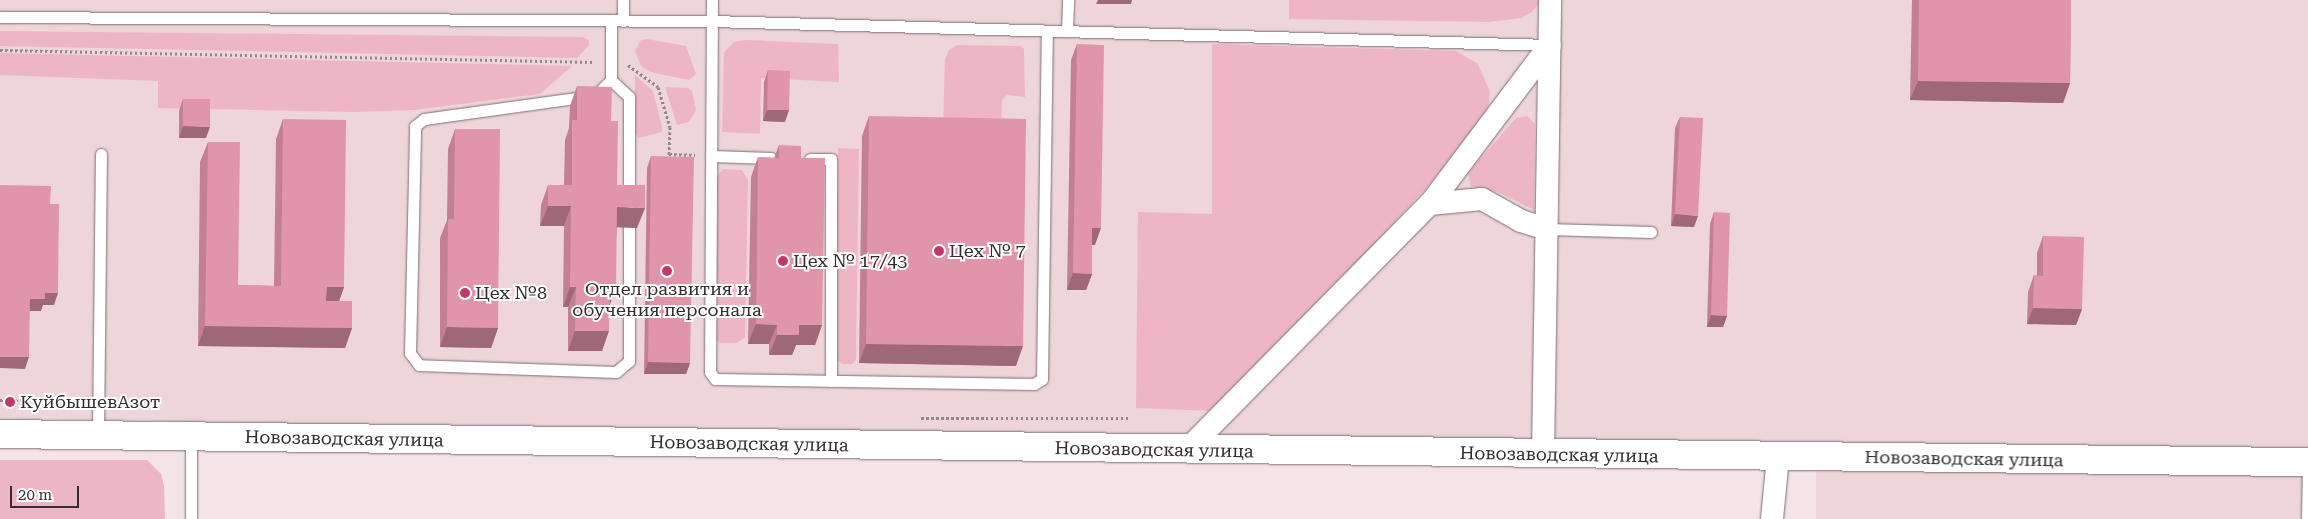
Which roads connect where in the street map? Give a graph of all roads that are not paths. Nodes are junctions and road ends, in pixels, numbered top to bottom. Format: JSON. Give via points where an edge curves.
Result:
{"nodes":[{"id":1,"x":623,"y":0,"type":"edge"},
{"id":2,"x":712,"y":0,"type":"edge"},
{"id":3,"x":1068,"y":0,"type":"edge"},
{"id":4,"x":1550,"y":0,"type":"edge"},
{"id":5,"x":0,"y":16,"type":"edge"},
{"id":6,"x":611,"y":21,"type":"junction"},
{"id":7,"x":623,"y":21,"type":"junction"},
{"id":8,"x":712,"y":21,"type":"junction"},
{"id":9,"x":1047,"y":30,"type":"junction"},
{"id":10,"x":1067,"y":31,"type":"junction"},
{"id":11,"x":1550,"y":45,"type":"junction"},
{"id":12,"x":610,"y":80,"type":"junction"},
{"id":13,"x":101,"y":154,"type":"dead end"},
{"id":14,"x":711,"y":156,"type":"junction"},
{"id":15,"x":782,"y":158,"type":"edge"},
{"id":16,"x":802,"y":158,"type":"edge"},
{"id":17,"x":1430,"y":204,"type":"junction"},
{"id":18,"x":1547,"y":228,"type":"junction"},
{"id":19,"x":1650,"y":232,"type":"dead end"},
{"id":20,"x":831,"y":381,"type":"junction"},
{"id":21,"x":0,"y":434,"type":"edge"},
{"id":22,"x":98,"y":435,"type":"junction"},
{"id":23,"x":191,"y":437,"type":"junction"},
{"id":24,"x":1187,"y":450,"type":"junction"},
{"id":25,"x":1543,"y":454,"type":"junction"},
{"id":26,"x":1778,"y":457,"type":"junction"},
{"id":27,"x":2308,"y":462,"type":"edge"},
{"id":28,"x":191,"y":519,"type":"edge"},
{"id":29,"x":1772,"y":519,"type":"edge"},
{"id":30,"x":2307,"y":519,"type":"edge"}],
"edges":[{"from":1,"to":7,"type":"lane"},
{"from":2,"to":8,"type":"lane"},
{"from":3,"to":10,"type":"lane"},
{"from":4,"to":11,"type":"street"},
{"from":5,"to":6,"type":"lane"},
{"from":6,"to":7,"type":"lane"},
{"from":6,"to":12,"type":"lane"},
{"from":7,"to":8,"type":"lane"},
{"from":8,"to":9,"type":"lane"},
{"from":8,"to":14,"type":"lane"},
{"from":9,"to":10,"type":"lane"},
{"from":9,"to":20,"type":"lane","via":[[1042,379],[1034,384]]},
{"from":10,"to":11,"type":"lane"},
{"from":11,"to":17,"type":"street"},
{"from":11,"to":18,"type":"street"},
{"from":12,"to":12,"type":"lane","via":[[596,95],[424,119],[415,126],[410,353],[419,365],[616,372],[629,361],[629,96]]},
{"from":13,"to":22,"type":"lane"},
{"from":14,"to":15,"type":"lane"},
{"from":14,"to":20,"type":"lane","via":[[710,372],[715,379]]},
{"from":16,"to":20,"type":"lane","via":[[831,159]]},
{"from":17,"to":18,"type":"street","via":[[1482,199],[1521,221]]},
{"from":17,"to":24,"type":"street"},
{"from":18,"to":19,"type":"lane"},
{"from":18,"to":25,"type":"street"},
{"from":21,"to":22,"type":"main road","name":"Новозаводская улица"},
{"from":22,"to":23,"type":"main road","name":"Новозаводская улица"},
{"from":23,"to":24,"type":"main road","name":"Новозаводская улица"},
{"from":23,"to":28,"type":"lane"},
{"from":24,"to":25,"type":"main road","name":"Новозаводская улица"},
{"from":25,"to":26,"type":"main road","name":"Новозаводская улица"},
{"from":26,"to":27,"type":"main road","name":"Новозаводская улица"},
{"from":26,"to":29,"type":"street"},
{"from":27,"to":30,"type":"lane"}]}
